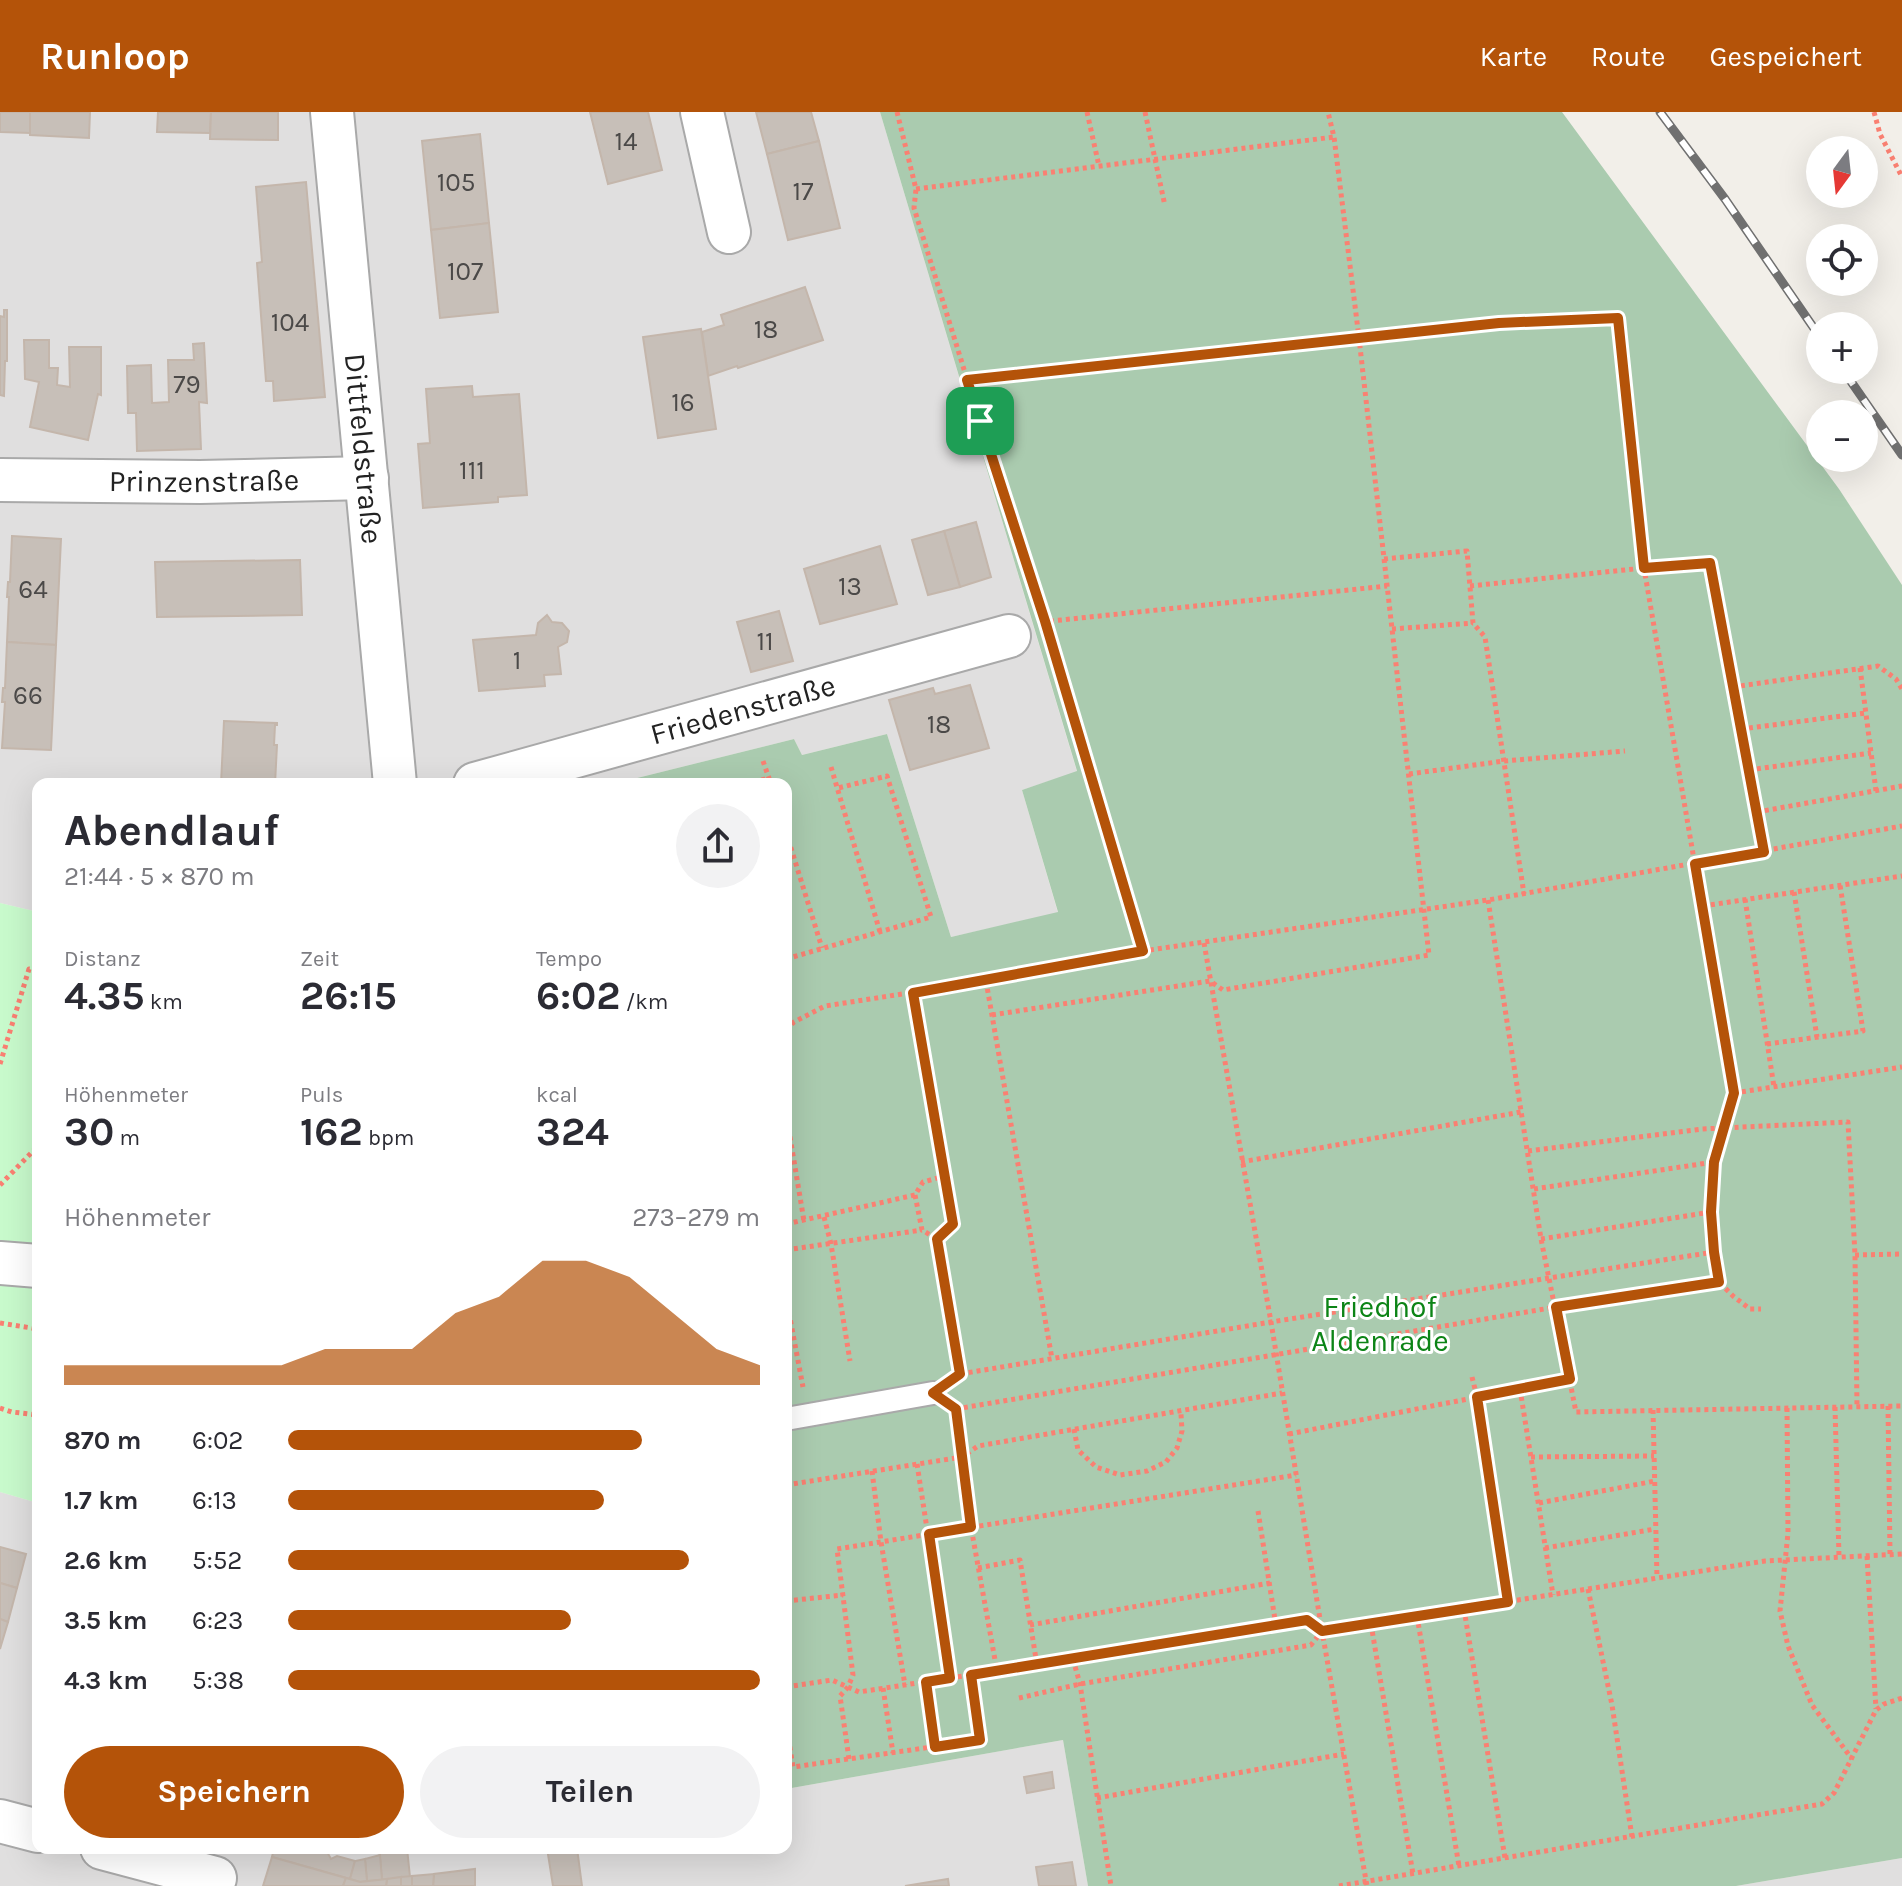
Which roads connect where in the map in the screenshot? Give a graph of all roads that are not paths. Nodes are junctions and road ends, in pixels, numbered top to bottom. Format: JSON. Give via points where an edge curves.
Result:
{"nodes":[{"id":1,"x":332,"y":112,"type":"edge"},
{"id":2,"x":702,"y":112,"type":"edge"},
{"id":3,"x":729,"y":232,"type":"dead end"},
{"id":4,"x":0,"y":460,"type":"edge"},
{"id":5,"x":367,"y":478,"type":"junction"},
{"id":6,"x":41,"y":479,"type":"junction"},
{"id":7,"x":0,"y":480,"type":"edge"},
{"id":8,"x":1027,"y":628,"type":"road end"},
{"id":9,"x":394,"y":778,"type":"edge"},
{"id":10,"x":496,"y":778,"type":"edge"},
{"id":11,"x":0,"y":1263,"type":"edge"},
{"id":12,"x":32,"y":1266,"type":"edge"},
{"id":13,"x":933,"y":1393,"type":"road end"},
{"id":14,"x":797,"y":1417,"type":"edge"},
{"id":15,"x":0,"y":1821,"type":"edge"},
{"id":16,"x":32,"y":1829,"type":"edge"},
{"id":17,"x":132,"y":1854,"type":"edge"},
{"id":18,"x":217,"y":1871,"type":"edge"}],
"edges":[{"from":1,"to":5,"type":"street","name":"Dittfeldstraße"},
{"from":2,"to":3,"type":"street"},
{"from":4,"to":6,"type":"street","name":"Prinzenstraße"},
{"from":5,"to":6,"type":"street","name":"Prinzenstraße"},
{"from":5,"to":9,"type":"street","name":"Dittfeldstraße"},
{"from":6,"to":7,"type":"street","name":"Prinzenstraße"},
{"from":8,"to":10,"type":"street","name":"Friedenstraße"},
{"from":11,"to":12,"type":"street"},
{"from":13,"to":14,"type":"lane"},
{"from":15,"to":16,"type":"street"},
{"from":17,"to":18,"type":"street"}]}
